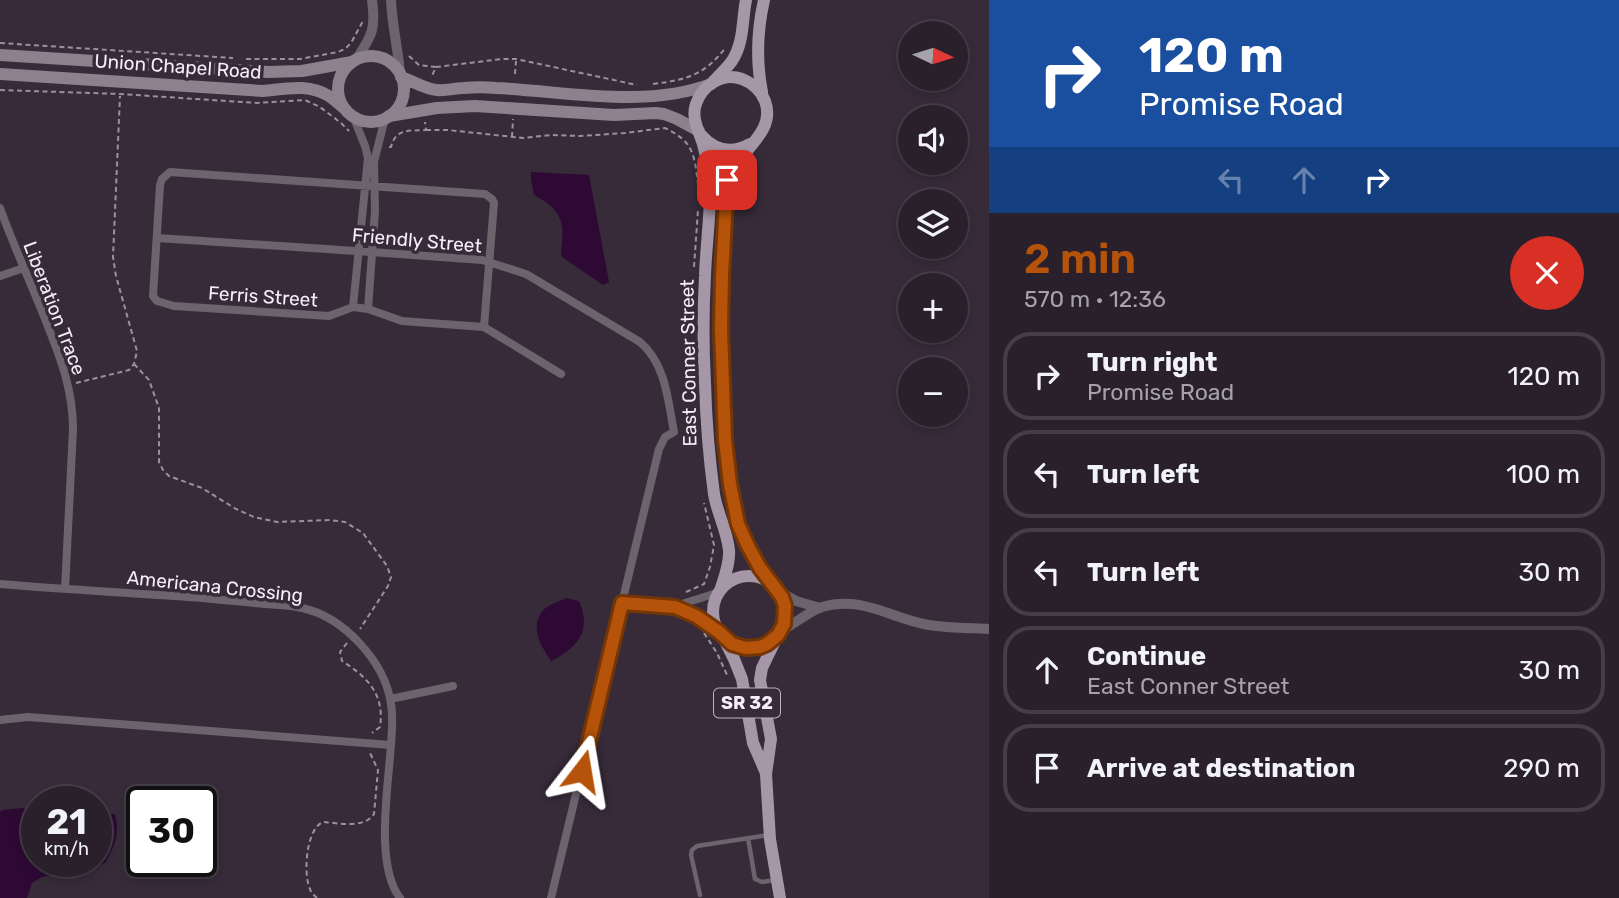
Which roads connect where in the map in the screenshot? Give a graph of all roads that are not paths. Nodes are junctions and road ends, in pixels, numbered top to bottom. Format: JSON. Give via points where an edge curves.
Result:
{"nodes":[{"id":1,"x":372,"y":0,"type":"edge"},
{"id":2,"x":391,"y":0,"type":"edge"},
{"id":3,"x":746,"y":0,"type":"edge"},
{"id":4,"x":764,"y":0,"type":"edge"},
{"id":5,"x":0,"y":55,"type":"edge"},
{"id":6,"x":354,"y":61,"type":"junction"},
{"id":7,"x":0,"y":74,"type":"edge"},
{"id":8,"x":401,"y":75,"type":"junction"},
{"id":9,"x":712,"y":83,"type":"junction"},
{"id":10,"x":763,"y":96,"type":"junction"},
{"id":11,"x":350,"y":113,"type":"junction"},
{"id":12,"x":387,"y":117,"type":"junction"},
{"id":13,"x":699,"y":132,"type":"junction"},
{"id":14,"x":754,"y":142,"type":"junction"},
{"id":15,"x":370,"y":185,"type":"junction"},
{"id":16,"x":0,"y":208,"type":"edge"},
{"id":17,"x":157,"y":238,"type":"junction"},
{"id":18,"x":359,"y":251,"type":"junction"},
{"id":19,"x":372,"y":252,"type":"junction"},
{"id":20,"x":489,"y":262,"type":"junction"},
{"id":21,"x":24,"y":268,"type":"junction"},
{"id":22,"x":0,"y":276,"type":"edge"},
{"id":23,"x":353,"y":307,"type":"junction"},
{"id":24,"x":368,"y":309,"type":"junction"},
{"id":25,"x":484,"y":327,"type":"junction"},
{"id":26,"x":561,"y":374,"type":"dead end"},
{"id":27,"x":674,"y":432,"type":"joint"},
{"id":28,"x":0,"y":584,"type":"edge"},
{"id":29,"x":775,"y":587,"type":"junction"},
{"id":30,"x":65,"y":589,"type":"junction"},
{"id":31,"x":720,"y":592,"type":"junction"},
{"id":32,"x":622,"y":603,"type":"junction"},
{"id":33,"x":675,"y":607,"type":"junction"},
{"id":34,"x":820,"y":608,"type":"junction"},
{"id":35,"x":989,"y":629,"type":"edge"},
{"id":36,"x":720,"y":633,"type":"junction"},
{"id":37,"x":779,"y":633,"type":"junction"},
{"id":38,"x":453,"y":686,"type":"dead end"},
{"id":39,"x":390,"y":699,"type":"junction"},
{"id":40,"x":0,"y":720,"type":"edge"},
{"id":41,"x":391,"y":745,"type":"junction"},
{"id":42,"x":766,"y":774,"type":"junction"},
{"id":43,"x":770,"y":835,"type":"junction"},
{"id":44,"x":748,"y":838,"type":"junction"},
{"id":45,"x":777,"y":880,"type":"junction"},
{"id":46,"x":700,"y":895,"type":"dead end"},
{"id":47,"x":400,"y":898,"type":"edge"},
{"id":48,"x":551,"y":898,"type":"edge"},
{"id":49,"x":780,"y":898,"type":"edge"}],
"edges":[{"from":1,"to":6,"type":"street","via":[[373,29]]},
{"from":2,"to":8,"type":"street"},
{"from":3,"to":9,"type":"main road","via":[[738,51]]},
{"from":4,"to":10,"type":"main road","via":[[757,41]]},
{"from":5,"to":6,"type":"main road","name":"Union Chapel Road","via":[[268,72]]},
{"from":6,"to":8,"type":"main road","via":[[380,57]]},
{"from":6,"to":11,"type":"main road","via":[[338,85],[341,103]]},
{"from":7,"to":11,"type":"main road","name":"Union Chapel Road","via":[[263,92],[300,87],[329,96]]},
{"from":8,"to":9,"type":"main road","via":[[439,90],[489,88],[623,96],[667,95]]},
{"from":8,"to":12,"type":"main road","via":[[401,103]]},
{"from":9,"to":10,"type":"main road","via":[[741,79]]},
{"from":9,"to":13,"type":"main road","via":[[695,106]]},
{"from":10,"to":14,"type":"main road","via":[[767,121]]},
{"from":11,"to":12,"type":"main road","via":[[369,121]]},
{"from":11,"to":15,"type":"street","via":[[365,146]]},
{"from":12,"to":13,"type":"main road","via":[[475,106],[664,114]]},
{"from":12,"to":15,"type":"street"},
{"from":13,"to":14,"type":"main road","via":[[723,150]]},
{"from":13,"to":31,"type":"main road","name":"East Conner Street","via":[[709,179],[704,380],[715,502],[729,553]]},
{"from":14,"to":29,"type":"main road","name":"East Conner Street","via":[[732,170],[726,188],[722,380],[725,440],[738,524]]},
{"from":15,"to":17,"type":"street","via":[[170,172],[160,185]]},
{"from":15,"to":18,"type":"street"},
{"from":15,"to":19,"type":"street","via":[[375,211]]},
{"from":15,"to":20,"type":"street","via":[[489,196],[494,203]]},
{"from":16,"to":21,"type":"street","name":"Liberation Trace"},
{"from":17,"to":18,"type":"street","name":"Friendly Street"},
{"from":17,"to":23,"type":"street","name":"Ferris Street","via":[[153,296],[157,301],[174,306],[329,316]]},
{"from":18,"to":19,"type":"street","name":"Friendly Street"},
{"from":18,"to":23,"type":"street"},
{"from":19,"to":20,"type":"street","name":"Friendly Street"},
{"from":19,"to":24,"type":"street"},
{"from":20,"to":25,"type":"street"},
{"from":20,"to":27,"type":"street","name":"Friendly Street","via":[[526,274],[647,347],[661,370]]},
{"from":21,"to":22,"type":"street"},
{"from":21,"to":30,"type":"street","name":"Liberation Trace","via":[[62,362],[73,410]]},
{"from":23,"to":24,"type":"street","name":"Ferris Street"},
{"from":24,"to":25,"type":"street","name":"Ferris Street","via":[[402,321]]},
{"from":25,"to":26,"type":"street","name":"Ferris Street"},
{"from":27,"to":32,"type":"street","name":"East Conner Street","via":[[659,449]]},
{"from":28,"to":30,"type":"street","name":"Americana Crossing"},
{"from":29,"to":31,"type":"main road","via":[[758,577],[741,577]]},
{"from":29,"to":34,"type":"street","via":[[796,601]]},
{"from":29,"to":37,"type":"main road","via":[[785,606]]},
{"from":30,"to":39,"type":"street","name":"Americana Crossing","via":[[302,608],[332,621],[363,647]]},
{"from":31,"to":33,"type":"street"},
{"from":31,"to":36,"type":"main road","via":[[714,608]]},
{"from":32,"to":33,"type":"street"},
{"from":32,"to":48,"type":"street","name":"East Conner Street"},
{"from":33,"to":36,"type":"street"},
{"from":34,"to":35,"type":"street","via":[[869,606],[930,625]]},
{"from":34,"to":37,"type":"street"},
{"from":36,"to":37,"type":"main road","via":[[732,644],[746,648],[767,644]]},
{"from":36,"to":42,"type":"main road","number":"SR 32","via":[[742,679],[753,743]]},
{"from":37,"to":42,"type":"main road","number":"SR 32","via":[[760,674],[771,739]]},
{"from":38,"to":39,"type":"street"},
{"from":39,"to":41,"type":"street","name":"Americana Crossing"},
{"from":40,"to":41,"type":"street","via":[[28,717]]},
{"from":41,"to":47,"type":"street","name":"Americana Crossing","via":[[385,847],[388,872]]},
{"from":42,"to":43,"type":"main road","number":"SR 32"},
{"from":43,"to":44,"type":"lane"},
{"from":43,"to":45,"type":"main road","number":"SR 32"},
{"from":44,"to":45,"type":"lane","via":[[755,879]]},
{"from":44,"to":46,"type":"lane","via":[[692,850]]},
{"from":45,"to":49,"type":"main road","number":"SR 32"}]}
